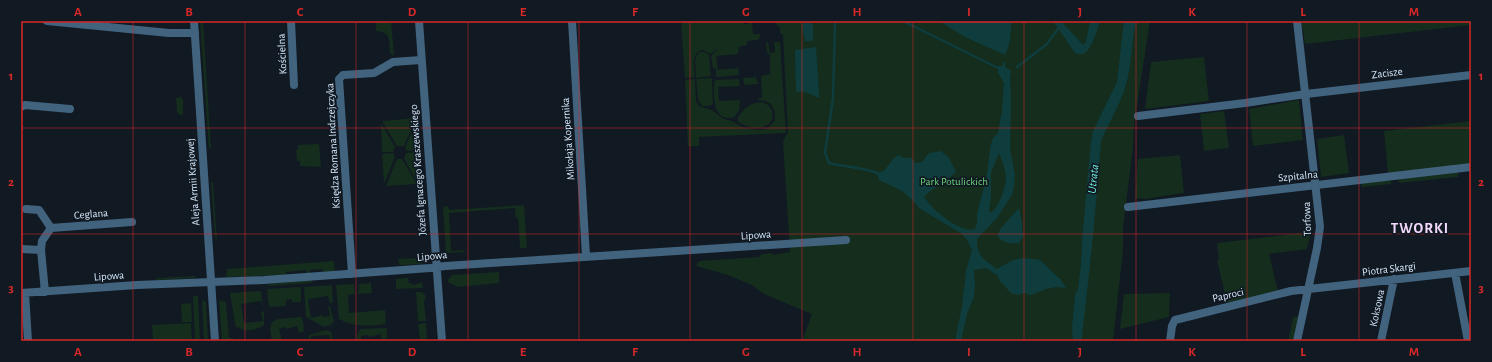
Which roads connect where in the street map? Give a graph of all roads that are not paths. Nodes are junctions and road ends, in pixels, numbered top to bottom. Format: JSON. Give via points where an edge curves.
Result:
{"nodes":[{"id":1,"x":47,"y":21,"type":"edge"},
{"id":2,"x":194,"y":21,"type":"edge"},
{"id":3,"x":291,"y":21,"type":"edge"},
{"id":4,"x":419,"y":21,"type":"edge"},
{"id":5,"x":572,"y":21,"type":"edge"},
{"id":6,"x":1297,"y":21,"type":"edge"},
{"id":7,"x":195,"y":33,"type":"junction"},
{"id":8,"x":421,"y":60,"type":"junction"},
{"id":9,"x":1471,"y":74,"type":"edge"},
{"id":10,"x":294,"y":85,"type":"dead end"},
{"id":11,"x":1306,"y":94,"type":"junction"},
{"id":12,"x":21,"y":107,"type":"edge"},
{"id":13,"x":70,"y":109,"type":"dead end"},
{"id":14,"x":1138,"y":116,"type":"dead end"},
{"id":15,"x":1471,"y":167,"type":"edge"},
{"id":16,"x":1316,"y":185,"type":"junction"},
{"id":17,"x":1128,"y":207,"type":"dead end"},
{"id":18,"x":26,"y":209,"type":"dead end"},
{"id":19,"x":132,"y":222,"type":"dead end"},
{"id":20,"x":51,"y":228,"type":"junction"},
{"id":21,"x":846,"y":240,"type":"dead end"},
{"id":22,"x":21,"y":249,"type":"edge"},
{"id":23,"x":41,"y":250,"type":"junction"},
{"id":24,"x":586,"y":256,"type":"junction"},
{"id":25,"x":436,"y":267,"type":"junction"},
{"id":26,"x":1471,"y":271,"type":"edge"},
{"id":27,"x":1455,"y":273,"type":"junction"},
{"id":28,"x":352,"y":274,"type":"junction"},
{"id":29,"x":1394,"y":279,"type":"junction"},
{"id":30,"x":211,"y":282,"type":"junction"},
{"id":31,"x":1308,"y":289,"type":"junction"},
{"id":32,"x":45,"y":292,"type":"junction"},
{"id":33,"x":23,"y":293,"type":"edge"},
{"id":34,"x":28,"y":341,"type":"edge"},
{"id":35,"x":215,"y":341,"type":"edge"},
{"id":36,"x":442,"y":341,"type":"edge"},
{"id":37,"x":1170,"y":341,"type":"edge"},
{"id":38,"x":1297,"y":341,"type":"edge"},
{"id":39,"x":1381,"y":341,"type":"edge"},
{"id":40,"x":1468,"y":341,"type":"edge"}],
"edges":[{"from":1,"to":7,"type":"street","via":[[169,33]]},
{"from":2,"to":7,"type":"street","name":"Aleja Armii Krajowej"},
{"from":3,"to":10,"type":"street","name":"Kościelna"},
{"from":4,"to":8,"type":"street","name":"Józefa Ignacego Kraszewskiego"},
{"from":5,"to":24,"type":"street","name":"Mikołaja Kopernika"},
{"from":6,"to":11,"type":"street","name":"Torfowa"},
{"from":7,"to":30,"type":"street","name":"Aleja Armii Krajowej"},
{"from":8,"to":25,"type":"street","name":"Józefa Ignacego Kraszewskiego"},
{"from":8,"to":28,"type":"street","name":"Księdza Romana Indrzejczyka","via":[[393,62],[374,73],[342,76],[339,79]]},
{"from":9,"to":11,"type":"street","name":"Zacisze"},
{"from":11,"to":14,"type":"street"},
{"from":11,"to":16,"type":"street","name":"Torfowa"},
{"from":12,"to":13,"type":"street","via":[[25,105]]},
{"from":15,"to":16,"type":"street","name":"Szpitalna"},
{"from":16,"to":17,"type":"street","name":"Szpitalna"},
{"from":16,"to":31,"type":"street","name":"Torfowa","via":[[1320,230]]},
{"from":18,"to":20,"type":"street","via":[[40,210]]},
{"from":19,"to":20,"type":"street","name":"Ceglana"},
{"from":20,"to":23,"type":"street","via":[[42,241]]},
{"from":21,"to":24,"type":"street","name":"Lipowa"},
{"from":22,"to":23,"type":"street"},
{"from":23,"to":32,"type":"street"},
{"from":24,"to":25,"type":"street","name":"Lipowa"},
{"from":25,"to":28,"type":"street","name":"Lipowa"},
{"from":25,"to":36,"type":"street","name":"Józefa Ignacego Kraszewskiego"},
{"from":26,"to":27,"type":"street","name":"Piotra Skargi"},
{"from":27,"to":29,"type":"street","name":"Piotra Skargi"},
{"from":27,"to":40,"type":"street"},
{"from":28,"to":30,"type":"street","name":"Lipowa"},
{"from":29,"to":31,"type":"street","name":"Piotra Skargi"},
{"from":29,"to":39,"type":"street","name":"Koksowa"},
{"from":30,"to":32,"type":"street","name":"Lipowa"},
{"from":30,"to":35,"type":"street","name":"Aleja Armii Krajowej"},
{"from":31,"to":37,"type":"street","name":"Paproci","via":[[1177,318],[1173,323]]},
{"from":31,"to":38,"type":"street","name":"Torfowa"},
{"from":32,"to":33,"type":"street","name":"Lipowa"},
{"from":33,"to":34,"type":"street"}]}
